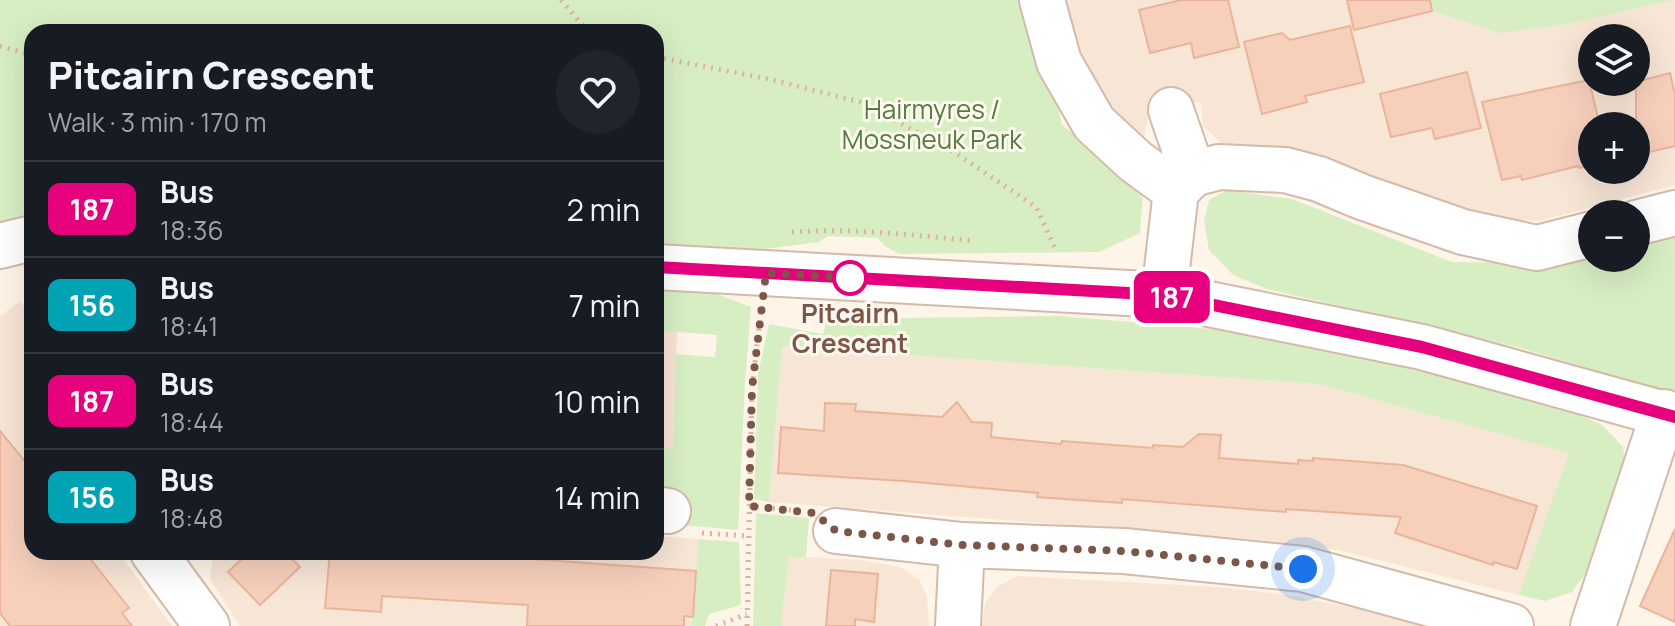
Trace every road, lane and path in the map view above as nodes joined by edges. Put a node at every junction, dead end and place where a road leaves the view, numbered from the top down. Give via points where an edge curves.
1 (561, 0) edge
2 (1042, 0) edge
3 (581, 24) edge
4 (0, 46) edge
5 (24, 53) edge
6 (664, 59) edge
7 (1171, 110) dead end
8 (1184, 183) junction
9 (1675, 213) edge
10 (1650, 219) edge
11 (1578, 238) edge
12 (24, 240) edge
13 (0, 246) edge
14 (1062, 262) dead end
15 (664, 267) edge
16 (766, 273) junction
17 (1164, 295) junction
18 (1670, 414) edge
19 (749, 506) junction
20 (836, 531) joint
21 (962, 545) junction
22 (159, 560) edge
23 (747, 614) junction
24 (207, 626) edge
25 (716, 626) edge
26 (747, 626) edge
27 (958, 626) edge
28 (1511, 626) edge
29 (1593, 626) edge

1 - 3 path
2 - 8 street via 1059,62 1094,123 1135,161
4 - 5 path
6 - 14 path via 860,102 951,150 1036,207
7 - 8 street
8 - 11 street via 1219,167 1285,170 1463,232 1537,248
8 - 17 street
9 - 10 street
12 - 13 street
15 - 16 street
16 - 17 street
16 - 19 path via 752,388
17 - 18 street via 1422,347
18 - 29 street
19 - 20 path via 814,513
19 - 23 path
20 - 21 street
21 - 27 street
21 - 28 street via 1124,551 1303,569
22 - 24 street
23 - 25 path
23 - 26 path

